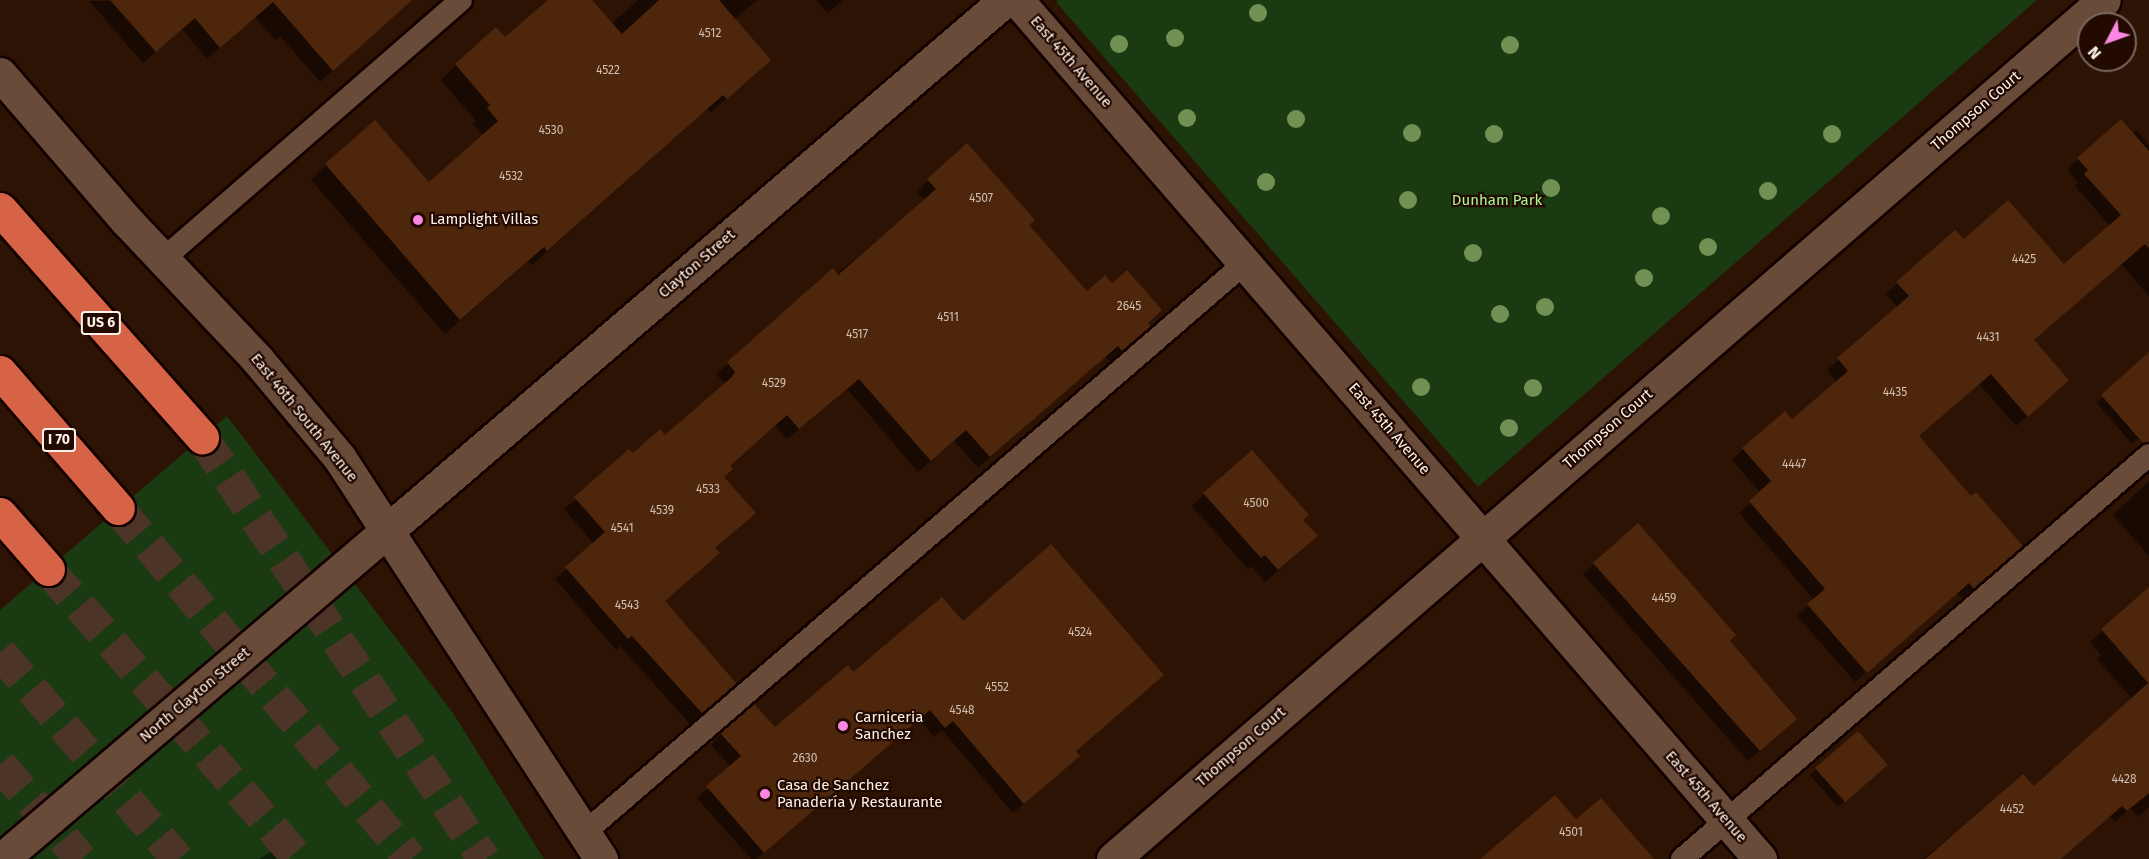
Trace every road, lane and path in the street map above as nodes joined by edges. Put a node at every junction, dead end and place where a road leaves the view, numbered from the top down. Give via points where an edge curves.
1 (461, 0) edge
2 (1005, 0) edge
3 (1017, 0) edge
4 (2104, 0) edge
5 (0, 74) edge
6 (0, 209) edge
7 (162, 260) junction
8 (1245, 263) junction
9 (0, 372) edge
10 (202, 437) tunnel mouth
11 (2149, 455) edge
12 (118, 508) tunnel mouth
13 (0, 514) edge
14 (388, 530) junction
15 (1482, 537) junction
16 (48, 569) tunnel mouth
17 (1727, 821) junction
18 (592, 847) edge
19 (2, 859) edge
20 (1113, 859) edge
21 (1682, 859) edge
22 (1760, 859) edge

1 - 7 lane
2 - 14 street, Clayton Street
3 - 8 street, East 45th Avenue
4 - 15 street, Thompson Court
5 - 7 street, East 46th South Avenue
6 - 10 highway, US 6
7 - 14 street, East 46th South Avenue via 300,408
8 - 15 street, East 45th Avenue
8 - 18 lane
9 - 12 highway, I 70
11 - 17 lane
13 - 16 highway
14 - 18 street, East 46th South Avenue
14 - 19 street, North Clayton Street
15 - 17 street, East 45th Avenue
15 - 20 street, Thompson Court
17 - 21 lane
17 - 22 street, East 45th Avenue

